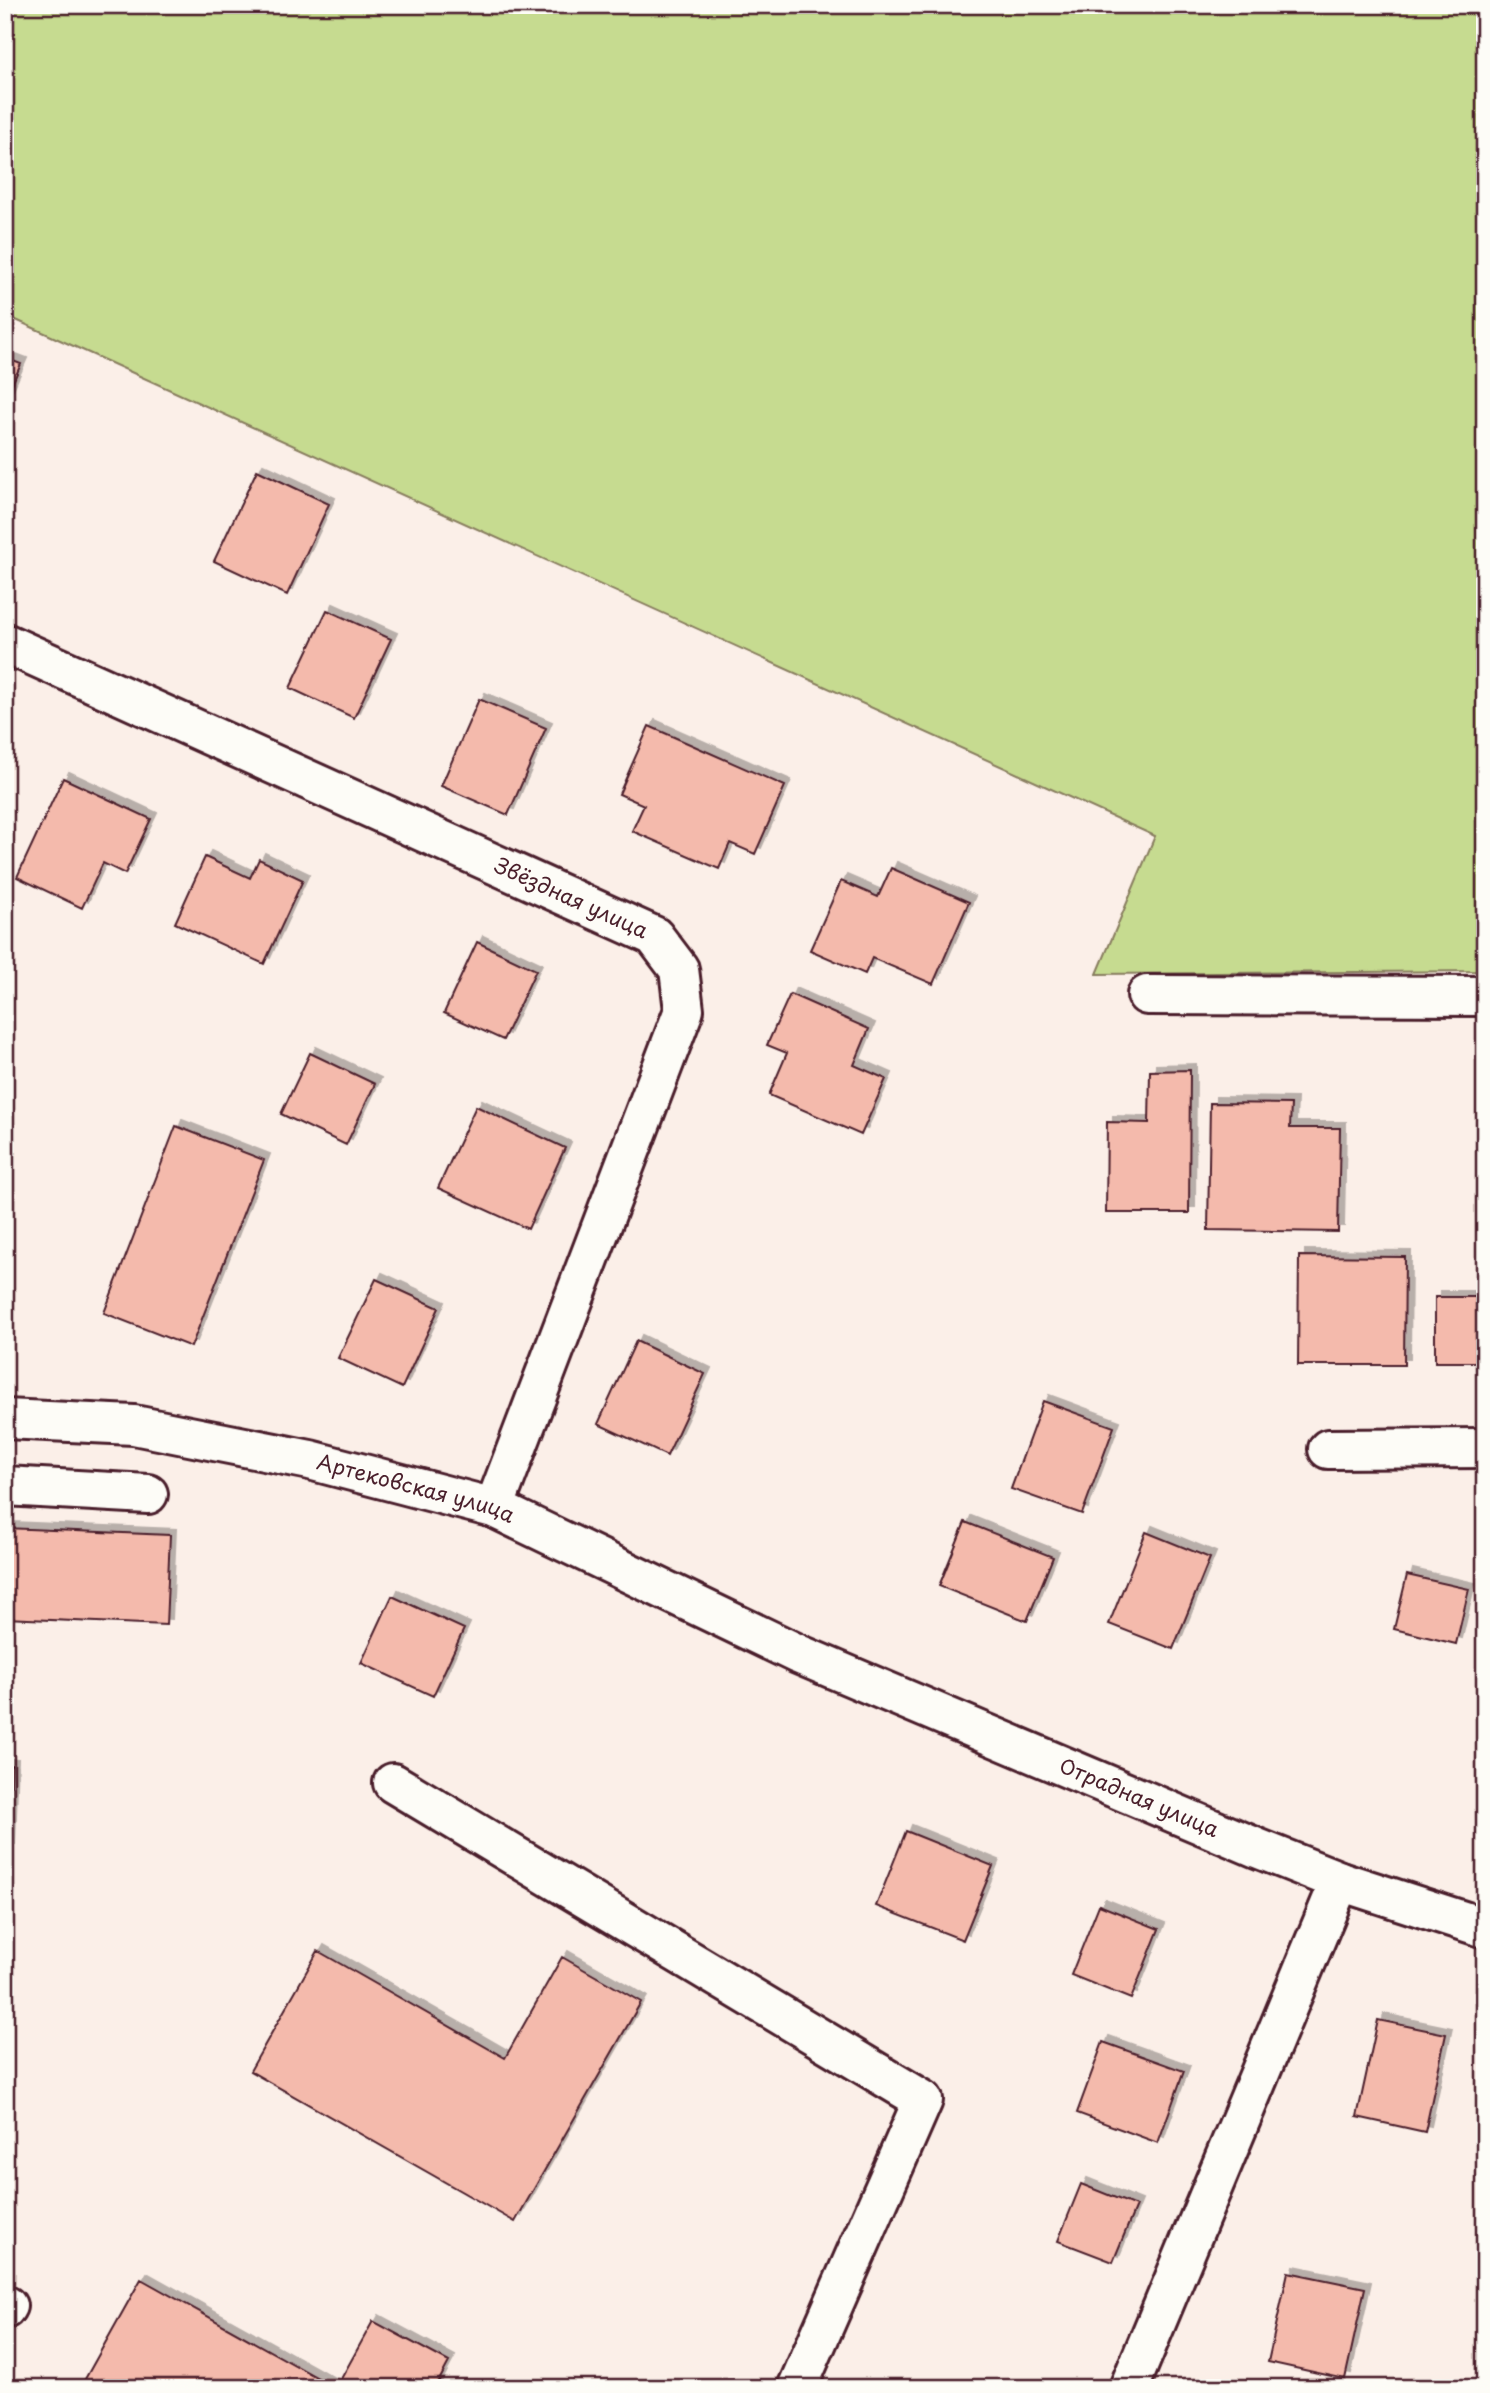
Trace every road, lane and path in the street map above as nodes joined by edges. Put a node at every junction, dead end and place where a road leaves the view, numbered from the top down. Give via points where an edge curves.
1 (5, 643) edge
2 (1147, 995) dead end
3 (1485, 996) edge
4 (5, 1419) edge
5 (1485, 1448) edge
6 (1328, 1449) dead end
7 (5, 1486) edge
8 (148, 1494) dead end
9 (494, 1508) junction
10 (798, 1654) joint
11 (393, 1783) dead end
12 (1340, 1881) junction
13 (1485, 1928) edge
14 (797, 2388) edge
15 (1129, 2388) edge

1 - 9 street, Звёздная улица via 654,936 680,969 684,1010
2 - 3 street
4 - 9 street, Артековская улица via 134,1425 310,1460
5 - 6 street
7 - 8 street
9 - 10 street, Артековская улица
10 - 12 street, Отрадная улица
11 - 14 street via 923,2101
12 - 13 street, Отрадная улица
12 - 15 street

